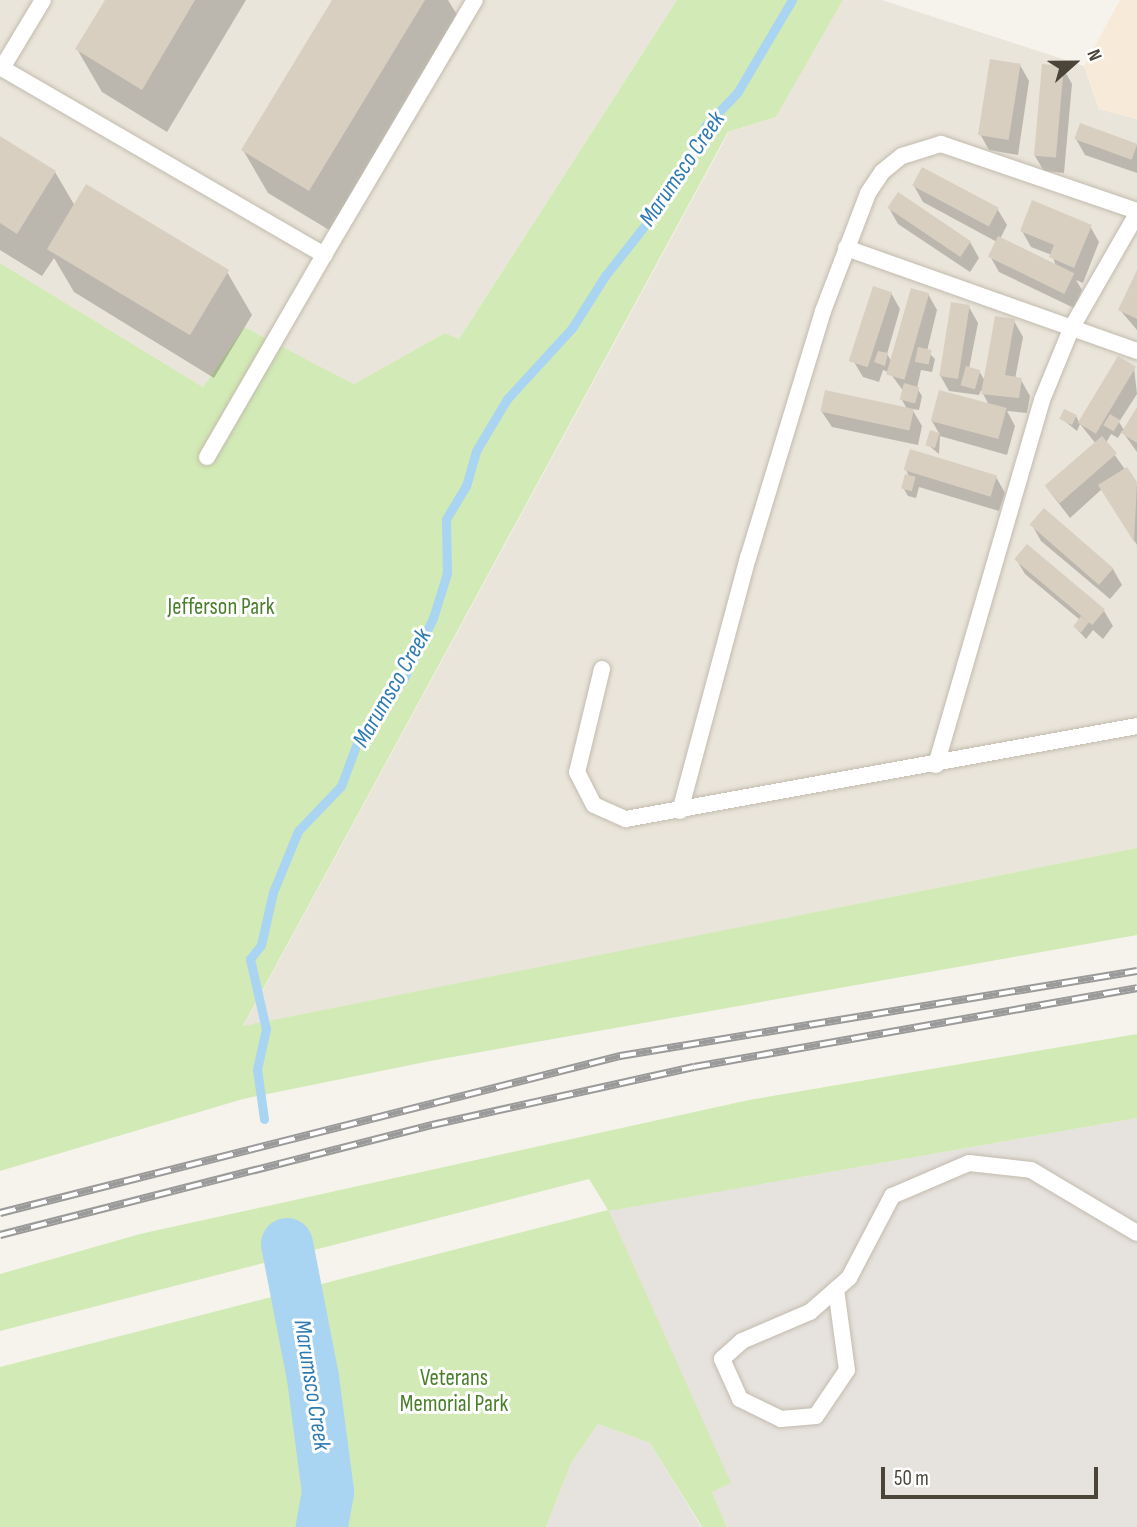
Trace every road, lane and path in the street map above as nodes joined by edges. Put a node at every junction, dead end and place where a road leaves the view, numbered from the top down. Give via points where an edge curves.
1 (43, 0) edge
2 (475, 0) edge
3 (1, 67) edge
4 (1137, 213) edge
5 (846, 248) junction
6 (324, 255) junction
7 (1072, 327) junction
8 (1137, 351) edge
9 (207, 457) dead end
10 (602, 668) dead end
11 (1137, 726) edge
12 (936, 765) junction
13 (680, 811) junction
14 (1137, 1233) edge
15 (836, 1289) junction

1 - 3 lane
2 - 6 lane
3 - 6 lane
4 - 5 lane via 941,144 902,156 882,172 867,193
4 - 7 lane
5 - 7 lane
5 - 13 lane via 822,311 748,558
6 - 9 lane
7 - 8 lane
7 - 12 lane via 1042,400
10 - 13 lane via 579,752 577,772 583,790 594,805 618,817
11 - 12 lane
12 - 13 lane
14 - 15 lane via 1031,1170 969,1163 892,1196 849,1278
15 - 15 lane via 810,1312 741,1341 722,1359 740,1399 781,1419 816,1416 847,1370

